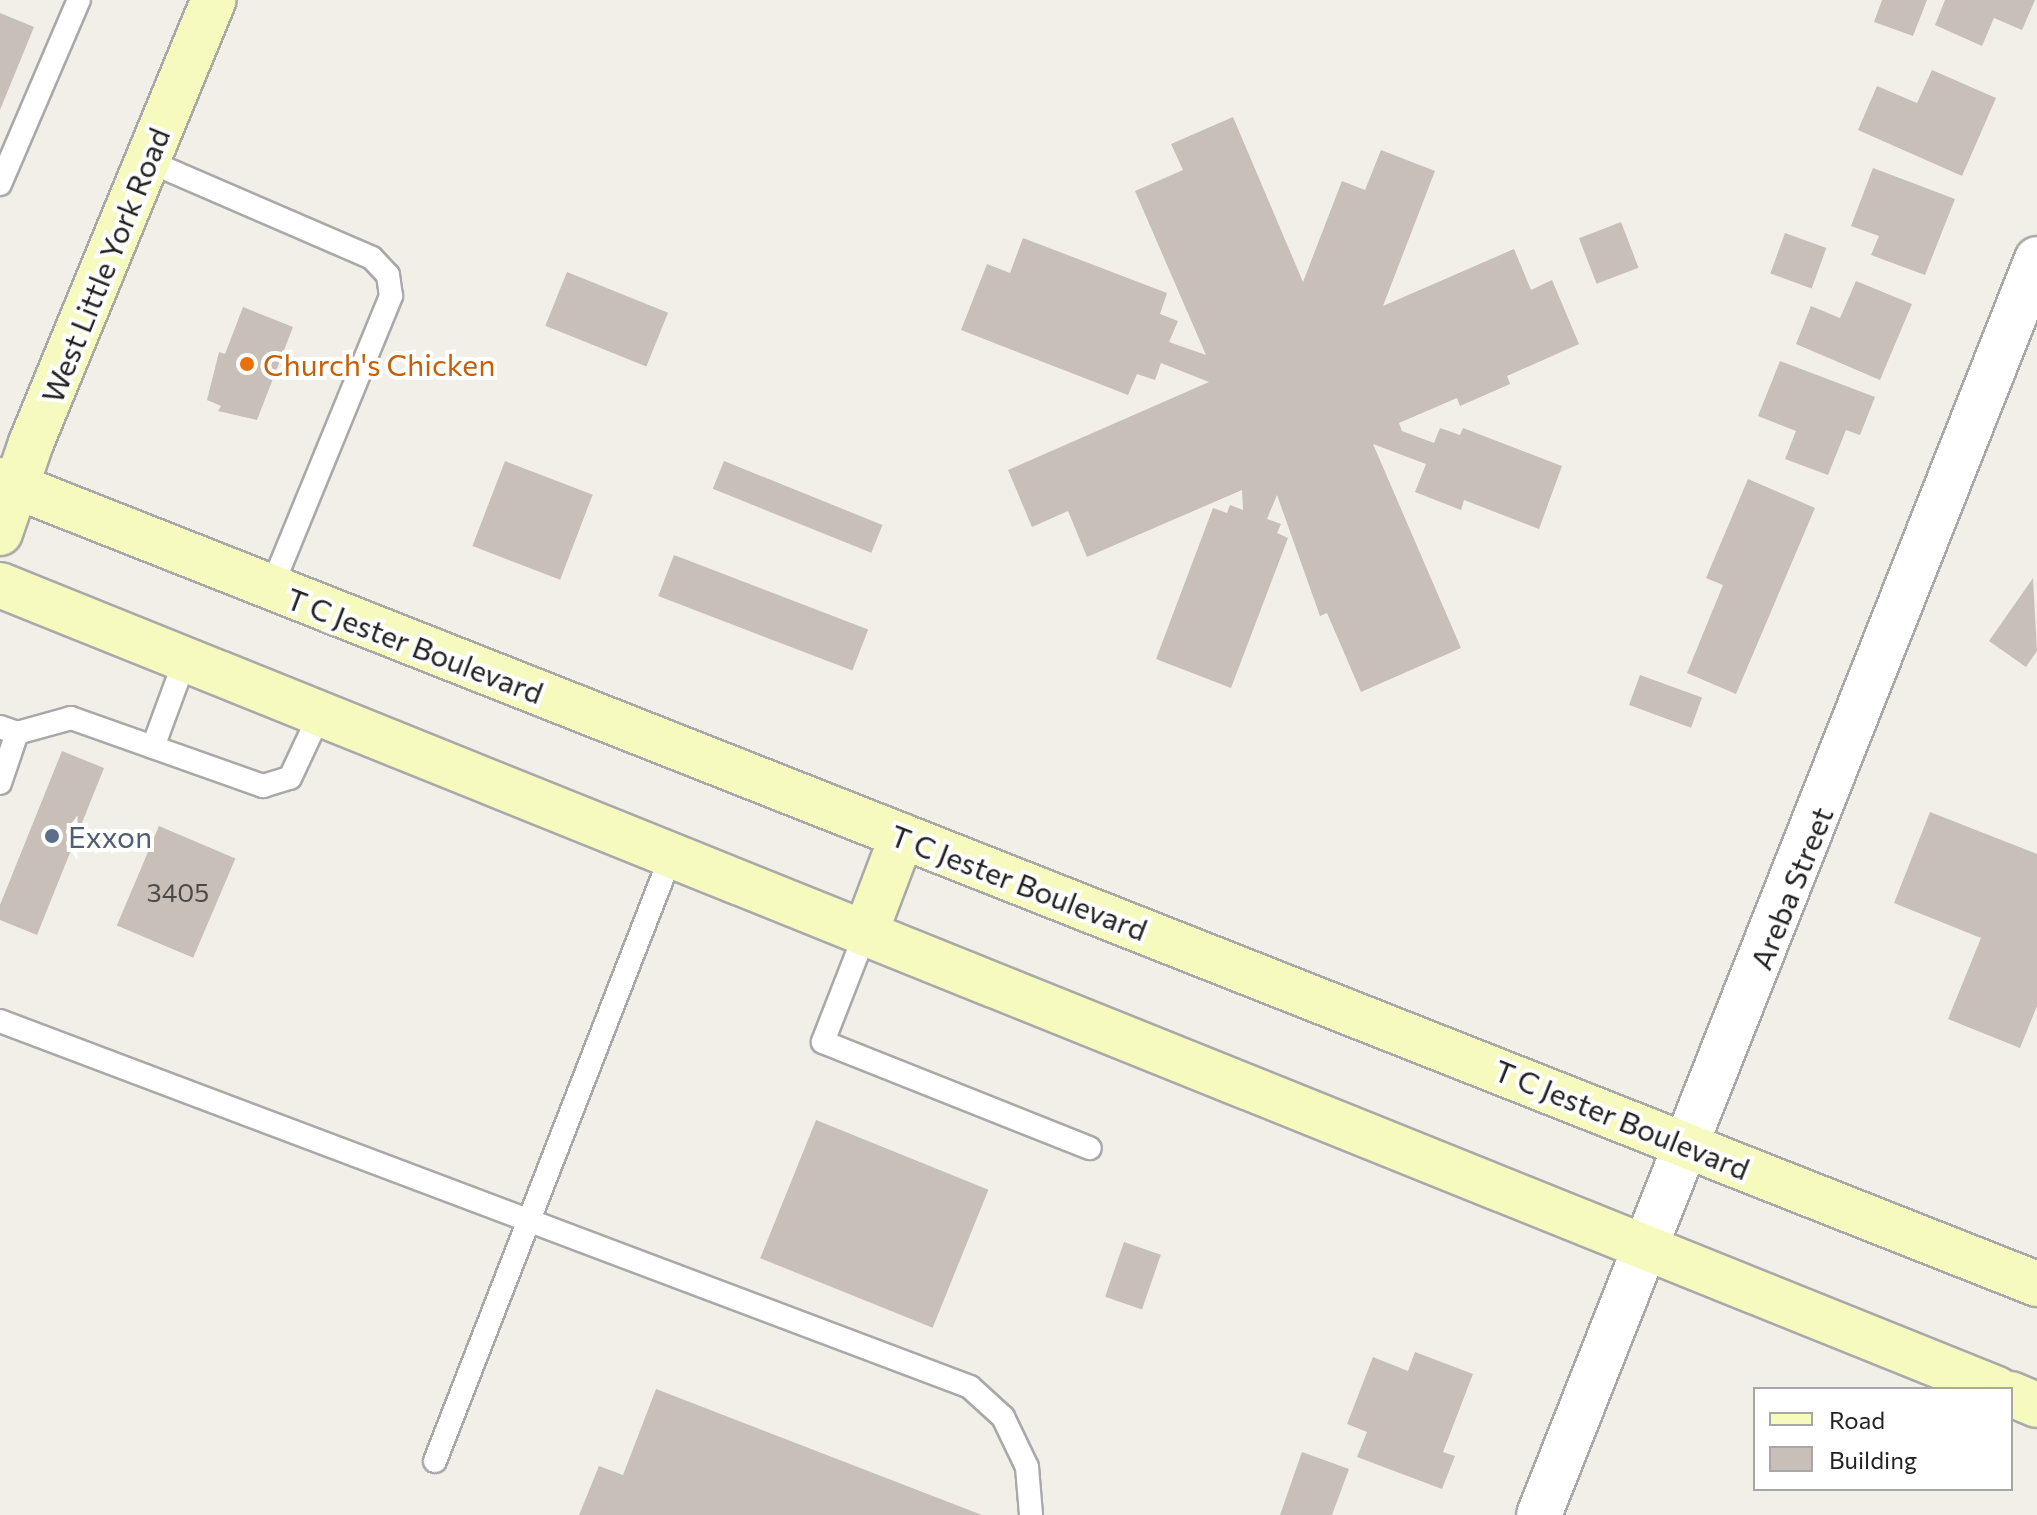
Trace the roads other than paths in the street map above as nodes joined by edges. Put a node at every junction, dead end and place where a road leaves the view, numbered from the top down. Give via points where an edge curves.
1 (79, 0) edge
2 (214, 0) edge
3 (148, 161) junction
4 (0, 184) edge
5 (2037, 259) edge
6 (8, 483) edge
7 (0, 533) edge
8 (0, 585) edge
9 (271, 588) junction
10 (185, 660) junction
11 (320, 714) junction
12 (9, 730) edge
13 (153, 747) junction
14 (0, 783) edge
15 (902, 836) junction
16 (671, 856) junction
17 (865, 934) junction
18 (0, 1021) edge
19 (1687, 1145) junction
20 (1090, 1148) dead end
21 (530, 1224) junction
22 (1645, 1250) junction
23 (2037, 1284) edge
24 (1992, 1387) edge
25 (2013, 1395) edge
26 (2037, 1405) edge
27 (435, 1461) dead end
28 (1031, 1515) edge
29 (1539, 1515) edge

1 - 4 lane
2 - 3 main road, West Little York Road
3 - 6 main road, West Little York Road
3 - 9 lane via 372,258 388,275 391,296
5 - 19 street, Areba Street
6 - 7 main road, West Little York Road
6 - 9 main road, T C Jester Boulevard
8 - 10 main road
9 - 15 main road, T C Jester Boulevard
10 - 11 main road
10 - 13 lane
11 - 13 lane via 290,778 263,786
11 - 16 main road
12 - 13 lane via 71,718
12 - 14 lane
15 - 17 main road
15 - 19 main road, T C Jester Boulevard
16 - 17 main road
16 - 21 lane
17 - 20 lane via 823,1042
17 - 22 main road
18 - 21 lane via 293,1128
19 - 22 street, Areba Street
19 - 23 main road, T C Jester Boulevard
21 - 27 lane
21 - 28 lane via 970,1387 1003,1417 1027,1467
22 - 24 main road
22 - 29 street, Areba Street
25 - 26 main road

